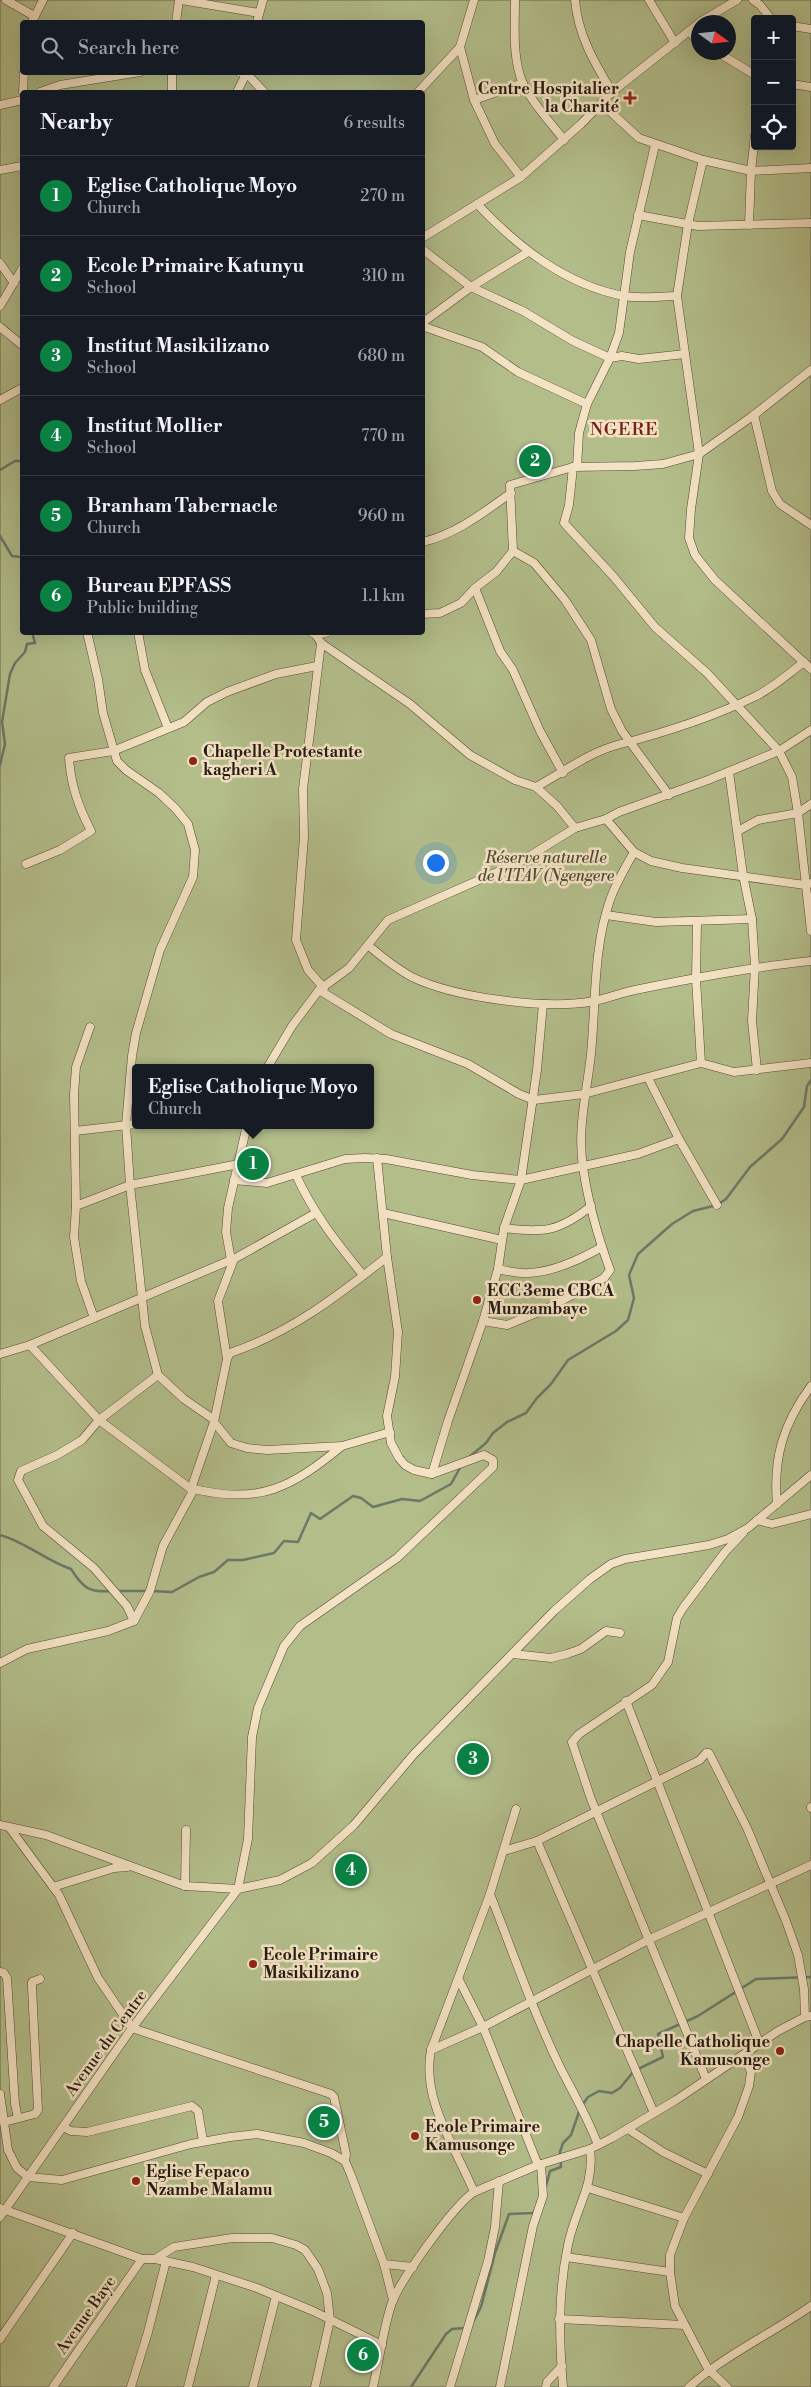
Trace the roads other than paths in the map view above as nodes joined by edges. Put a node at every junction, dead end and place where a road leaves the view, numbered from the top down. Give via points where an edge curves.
1 (6, 0) edge
2 (43, 0) edge
3 (180, 0) edge
4 (263, 0) edge
5 (474, 0) edge
6 (516, 0) edge
7 (575, 0) edge
8 (649, 0) edge
9 (737, 0) edge
10 (753, 0) edge
11 (258, 13) junction
12 (712, 15) edge
13 (768, 15) edge
14 (33, 19) edge
15 (176, 20) edge
16 (257, 20) edge
17 (796, 26) edge
18 (811, 28) edge
19 (689, 31) edge
20 (675, 43) junction
21 (460, 46) junction
22 (730, 60) edge
23 (751, 73) edge
24 (24, 75) edge
25 (122, 75) edge
26 (172, 75) edge
27 (244, 75) edge
28 (247, 75) edge
29 (523, 83) junction
30 (796, 84) edge
31 (811, 86) edge
32 (23, 90) edge
33 (46, 90) edge
34 (172, 90) edge
35 (238, 90) edge
36 (262, 90) edge
37 (420, 90) edge
38 (612, 92) junction
39 (20, 100) edge
40 (474, 100) junction
41 (602, 104) junction
42 (0, 105) edge
43 (564, 140) junction
44 (655, 145) junction
45 (753, 150) edge
46 (703, 160) junction
47 (20, 166) edge
48 (811, 168) edge
49 (0, 170) edge
50 (751, 171) junction
51 (521, 177) junction
52 (477, 204) junction
53 (638, 215) junction
54 (811, 223) edge
55 (688, 224) junction
56 (749, 225) junction
57 (425, 236) edge
58 (425, 251) edge
59 (528, 252) junction
60 (0, 262) edge
61 (20, 272) edge
62 (14, 283) junction
63 (471, 288) junction
64 (626, 296) junction
65 (677, 296) junction
66 (0, 306) edge
67 (425, 323) edge
68 (425, 326) edge
69 (0, 327) edge
70 (20, 343) edge
71 (685, 354) junction
72 (610, 358) junction
73 (811, 370) edge
74 (20, 388) edge
75 (0, 400) edge
76 (587, 404) junction
77 (754, 415) junction
78 (699, 454) junction
79 (575, 467) junction
80 (511, 494) junction
81 (811, 525) edge
82 (425, 541) edge
83 (513, 551) junction
84 (475, 588) junction
85 (425, 614) edge
86 (88, 635) edge
87 (139, 635) edge
88 (314, 635) edge
89 (320, 643) junction
90 (804, 662) junction
91 (318, 666) junction
92 (811, 668) edge
93 (737, 704) junction
94 (168, 728) junction
95 (811, 730) edge
96 (630, 744) junction
97 (113, 751) junction
98 (779, 751) junction
99 (730, 772) junction
100 (563, 773) junction
101 (536, 787) junction
102 (669, 795) junction
103 (811, 804) edge
104 (798, 813) junction
105 (606, 819) junction
106 (575, 828) junction
107 (738, 831) junction
108 (634, 852) junction
109 (26, 864) dead end
110 (743, 875) junction
111 (808, 884) edge
112 (606, 916) junction
113 (752, 920) junction
114 (697, 922) junction
115 (811, 931) edge
116 (368, 946) junction
117 (811, 961) edge
118 (755, 966) junction
119 (696, 979) junction
120 (322, 989) junction
121 (594, 1001) junction
122 (543, 1004) junction
123 (90, 1027) dead end
124 (811, 1062) edge
125 (133, 1064) edge
126 (268, 1064) edge
127 (701, 1064) junction
128 (132, 1070) edge
129 (757, 1070) junction
130 (648, 1078) junction
131 (584, 1094) junction
132 (534, 1100) junction
133 (132, 1125) edge
134 (126, 1126) junction
135 (246, 1129) edge
136 (75, 1131) junction
137 (678, 1139) junction
138 (378, 1158) junction
139 (239, 1164) junction
140 (583, 1167) junction
141 (296, 1175) junction
142 (234, 1180) junction
143 (521, 1180) junction
144 (130, 1185) junction
145 (717, 1205) dead end
146 (76, 1206) junction
147 (591, 1206) junction
148 (316, 1213) junction
149 (383, 1213) junction
150 (504, 1228) junction
151 (502, 1240) junction
152 (602, 1247) junction
153 (387, 1257) junction
154 (233, 1260) junction
155 (498, 1269) junction
156 (363, 1275) junction
157 (143, 1298) junction
158 (94, 1318) junction
159 (483, 1320) junction
160 (30, 1345) junction
161 (0, 1354) edge
162 (228, 1359) junction
163 (158, 1375) junction
164 (811, 1386) edge
165 (99, 1420) junction
166 (213, 1421) junction
167 (390, 1432) junction
168 (342, 1446) junction
169 (432, 1474) junction
170 (811, 1475) edge
171 (192, 1489) junction
172 (777, 1504) junction
173 (811, 1514) edge
174 (757, 1520) junction
175 (748, 1528) junction
176 (134, 1621) junction
177 (620, 1633) dead end
178 (513, 1654) junction
179 (0, 1663) edge
180 (626, 1702) junction
181 (656, 1782) junction
182 (516, 1809) dead end
183 (597, 1812) junction
184 (0, 1825) edge
185 (9, 1827) junction
186 (186, 1830) dead end
187 (537, 1841) junction
188 (504, 1852) junction
189 (811, 1864) edge
190 (129, 1867) junction
191 (768, 1883) junction
192 (185, 1886) junction
193 (53, 1887) junction
194 (238, 1889) junction
195 (490, 1894) junction
196 (708, 1913) junction
197 (648, 1940) junction
198 (591, 1970) junction
199 (0, 1972) edge
200 (40, 1978) dead end
201 (459, 1980) junction
202 (531, 2000) junction
203 (808, 2016) edge
204 (482, 2027) junction
205 (132, 2028) junction
206 (760, 2044) junction
207 (431, 2050) junction
208 (744, 2055) junction
209 (706, 2079) junction
210 (0, 2094) edge
211 (654, 2113) junction
212 (18, 2118) junction
213 (4, 2122) junction
214 (63, 2127) junction
215 (628, 2128) junction
216 (203, 2141) junction
217 (598, 2145) junction
218 (590, 2148) junction
219 (345, 2161) junction
220 (540, 2165) junction
221 (708, 2174) junction
222 (28, 2177) junction
223 (500, 2181) junction
224 (588, 2188) junction
225 (474, 2192) junction
226 (2, 2209) edge
227 (0, 2217) edge
228 (684, 2218) junction
229 (73, 2234) junction
230 (566, 2257) junction
231 (142, 2259) junction
232 (155, 2259) junction
233 (166, 2261) junction
234 (384, 2264) junction
235 (413, 2267) junction
236 (670, 2272) junction
237 (216, 2275) junction
238 (276, 2296) junction
239 (393, 2300) junction
240 (811, 2306) edge
241 (560, 2319) junction
242 (330, 2320) junction
243 (684, 2325) junction
244 (0, 2339) edge
245 (382, 2345) junction
246 (562, 2366) junction
247 (708, 2369) junction
248 (53, 2387) edge
249 (131, 2387) edge
250 (188, 2387) edge
251 (253, 2387) edge
252 (315, 2387) edge
253 (373, 2387) edge
254 (450, 2387) edge
255 (500, 2387) edge
256 (546, 2387) edge
257 (564, 2387) edge
258 (689, 2387) edge
259 (727, 2387) edge

1 - 14 street
2 - 14 street
3 - 11 street
3 - 15 street
4 - 11 street
5 - 21 street
6 - 29 street via 515,51
7 - 38 street via 583,38
8 - 20 street
9 - 12 street
10 - 13 street
11 - 16 street
17 - 18 street
19 - 20 street
20 - 38 street
21 - 37 street
21 - 40 street
22 - 23 street
24 - 32 street
25 - 33 street
26 - 34 street
27 - 35 street
28 - 36 street
29 - 40 street
29 - 43 street
30 - 31 street
38 - 41 street
39 - 42 street
40 - 51 street via 495,144
41 - 43 street
41 - 44 street via 639,138
43 - 51 street
44 - 46 street
44 - 53 street
45 - 50 street
46 - 50 street
46 - 55 street
47 - 49 street
48 - 50 street
50 - 56 street
51 - 52 street
52 - 57 street
52 - 59 street
53 - 55 street
53 - 64 street
54 - 56 street
55 - 56 street
55 - 65 street
58 - 63 street
59 - 63 street
59 - 64 street via 574,279
60 - 62 street
61 - 62 street
62 - 66 street
63 - 67 street
63 - 72 street via 523,310 573,341
64 - 65 street
64 - 72 street
65 - 71 street
68 - 76 street via 482,347 518,372
69 - 70 street
71 - 72 street via 639,359
71 - 78 street
72 - 76 street
73 - 77 street
74 - 75 street
76 - 79 street
77 - 78 street
77 - 81 street via 772,491 780,504
78 - 79 street via 663,464
78 - 90 street via 689,538 695,554 714,580
79 - 80 street via 510,485
79 - 93 street via 564,523 655,627
80 - 82 street via 456,528
80 - 83 street
83 - 84 street via 496,572
83 - 96 street via 534,563 565,600 590,640 611,709
84 - 85 street via 450,610
84 - 100 street via 500,651 513,670
86 - 97 street
87 - 94 street via 145,670
88 - 89 street
89 - 91 street
89 - 101 street via 410,704 470,755 515,780
90 - 92 street
90 - 93 street via 774,686
91 - 94 street via 276,674 227,692 207,702 184,722
91 - 120 street via 303,789 304,837 296,940 308,970
93 - 96 street
93 - 98 street
94 - 97 street
95 - 98 street
96 - 100 street via 617,745 585,758
96 - 102 street
97 - 109 street via 69,758 72,786 91,831 60,850
97 - 125 street via 126,770 176,809 188,824 196,850 193,877 160,950 136,1033
98 - 99 street
98 - 104 street via 792,777
99 - 102 street
99 - 107 street
100 - 101 street
101 - 106 street
102 - 105 street
103 - 104 street
104 - 107 street via 758,820
104 - 111 street
105 - 106 street
105 - 108 street
106 - 116 street via 520,862 388,920
107 - 110 street
108 - 110 street via 651,861 682,868
108 - 112 street via 617,882
110 - 111 street
110 - 113 street
111 - 115 street
112 - 114 street via 656,922
112 - 121 street
113 - 114 street
113 - 118 street
114 - 119 street
116 - 120 street via 349,968
116 - 122 street via 412,976 432,985
117 - 118 street
118 - 119 street
118 - 129 street via 752,1021
119 - 121 street via 633,990
119 - 127 street
120 - 126 street via 292,1026
120 - 132 street via 391,1034 468,1064
121 - 122 street
121 - 131 street via 591,1055
122 - 132 street
123 - 136 street via 76,1068
124 - 129 street
127 - 129 street via 734,1072
127 - 130 street
128 - 134 street
130 - 131 street
130 - 137 street
131 - 132 street
131 - 140 street
132 - 143 street
133 - 134 street
134 - 136 street
134 - 144 street
135 - 139 street
136 - 146 street
137 - 140 street via 638,1154
137 - 145 street
138 - 141 street via 345,1159
138 - 143 street via 472,1175
138 - 149 street
139 - 142 street
139 - 144 street
140 - 143 street
140 - 147 street
141 - 142 street via 267,1183
141 - 148 street
142 - 154 street via 226,1232
143 - 150 street
144 - 146 street
144 - 157 street
146 - 158 street via 74,1237 79,1272
147 - 150 street via 567,1224 534,1232
147 - 152 street
148 - 154 street
148 - 156 street
149 - 151 street
149 - 153 street
150 - 151 street
151 - 155 street
152 - 155 street via 560,1266 528,1273
152 - 159 street via 610,1270 604,1278 546,1309 507,1325
153 - 156 street
153 - 167 street via 398,1332 395,1377 387,1416
154 - 157 street
154 - 162 street via 218,1301
155 - 159 street
156 - 162 street via 301,1320 230,1353
157 - 158 street
157 - 163 street via 145,1326
158 - 160 street
159 - 169 street
160 - 161 street
160 - 165 street
162 - 166 street
163 - 165 street
163 - 166 street
164 - 172 street via 790,1419 778,1450
165 - 171 street
165 - 176 street via 82,1440 21,1471 18,1480 43,1526 94,1568 126,1606
166 - 168 street via 231,1443 247,1448
166 - 171 street
167 - 168 street
167 - 169 street via 391,1443 399,1458 414,1470
168 - 171 street via 316,1467 273,1490 248,1496
169 - 194 street via 484,1455 493,1460 493,1467 397,1558 300,1626 284,1646 258,1708 252,1737 248,1839
170 - 172 street
171 - 176 street via 163,1546 150,1590
172 - 174 street
173 - 174 street via 772,1524
174 - 175 street
175 - 178 street via 709,1545 640,1555 611,1564 590,1578
175 - 180 street via 725,1552 683,1608 677,1618 668,1662 659,1676 652,1685
176 - 179 street via 108,1631 27,1648
177 - 178 street via 606,1631 581,1650 551,1658
178 - 194 street via 414,1754 354,1826 312,1863 280,1880
180 - 181 street
180 - 183 street via 572,1742
181 - 183 street
181 - 191 street via 709,1753 746,1828
181 - 196 street
182 - 188 street
183 - 187 street
183 - 197 street
184 - 185 street
185 - 190 street via 46,1835
185 - 193 street
186 - 192 street
187 - 188 street
187 - 198 street
188 - 195 street
189 - 191 street
190 - 192 street
190 - 193 street via 114,1868
191 - 196 street
191 - 203 street via 798,1955
192 - 194 street
193 - 205 street via 98,1978
194 - 205 street, Avenue du Centre
195 - 201 street
195 - 202 street
196 - 197 street
196 - 206 street
197 - 198 street
197 - 209 street
198 - 202 street
198 - 211 street
199 - 212 street via 7,1978
200 - 212 street via 32,1982 38,2110 35,2114
201 - 204 street
201 - 207 street
202 - 204 street
202 - 217 street
203 - 206 street
204 - 207 street
204 - 220 street
205 - 214 street, Avenue du Centre
205 - 219 street via 331,2094
206 - 208 street
207 - 225 street via 428,2068 432,2094
208 - 209 street
208 - 221 street via 751,2072 749,2086 738,2117
209 - 211 street
210 - 213 street
211 - 215 street
212 - 213 street
213 - 222 street via 8,2150 17,2168
214 - 216 street via 90,2132 192,2106 198,2111
214 - 222 street, Avenue du Centre
215 - 217 street
215 - 221 street via 663,2152
216 - 219 street via 245,2135 273,2136 317,2147
216 - 222 street via 62,2180
217 - 218 street
218 - 220 street
218 - 224 street via 592,2166
219 - 234 street
220 - 223 street
220 - 255 street via 543,2196 533,2226
221 - 228 street
222 - 226 street, Avenue du Centre
223 - 225 street
223 - 254 street via 488,2261
224 - 228 street
224 - 230 street via 574,2222
225 - 235 street via 452,2212
226 - 227 street, Avenue du Centre
226 - 229 street
228 - 236 street via 670,2255
229 - 231 street
229 - 244 street
230 - 236 street
230 - 241 street
231 - 232 street
231 - 248 street, Avenue Baye
232 - 233 street
232 - 242 street via 174,2247 232,2238 272,2238 296,2245 306,2250 318,2269 327,2293
233 - 237 street
233 - 249 street
234 - 235 street
234 - 239 street
235 - 239 street
236 - 243 street via 675,2306
237 - 238 street
237 - 250 street
238 - 242 street
238 - 251 street
239 - 245 street
240 - 247 street
241 - 243 street
241 - 246 street
242 - 245 street
242 - 252 street
243 - 247 street
245 - 253 street
246 - 256 street
246 - 257 street
247 - 258 street
247 - 259 street

